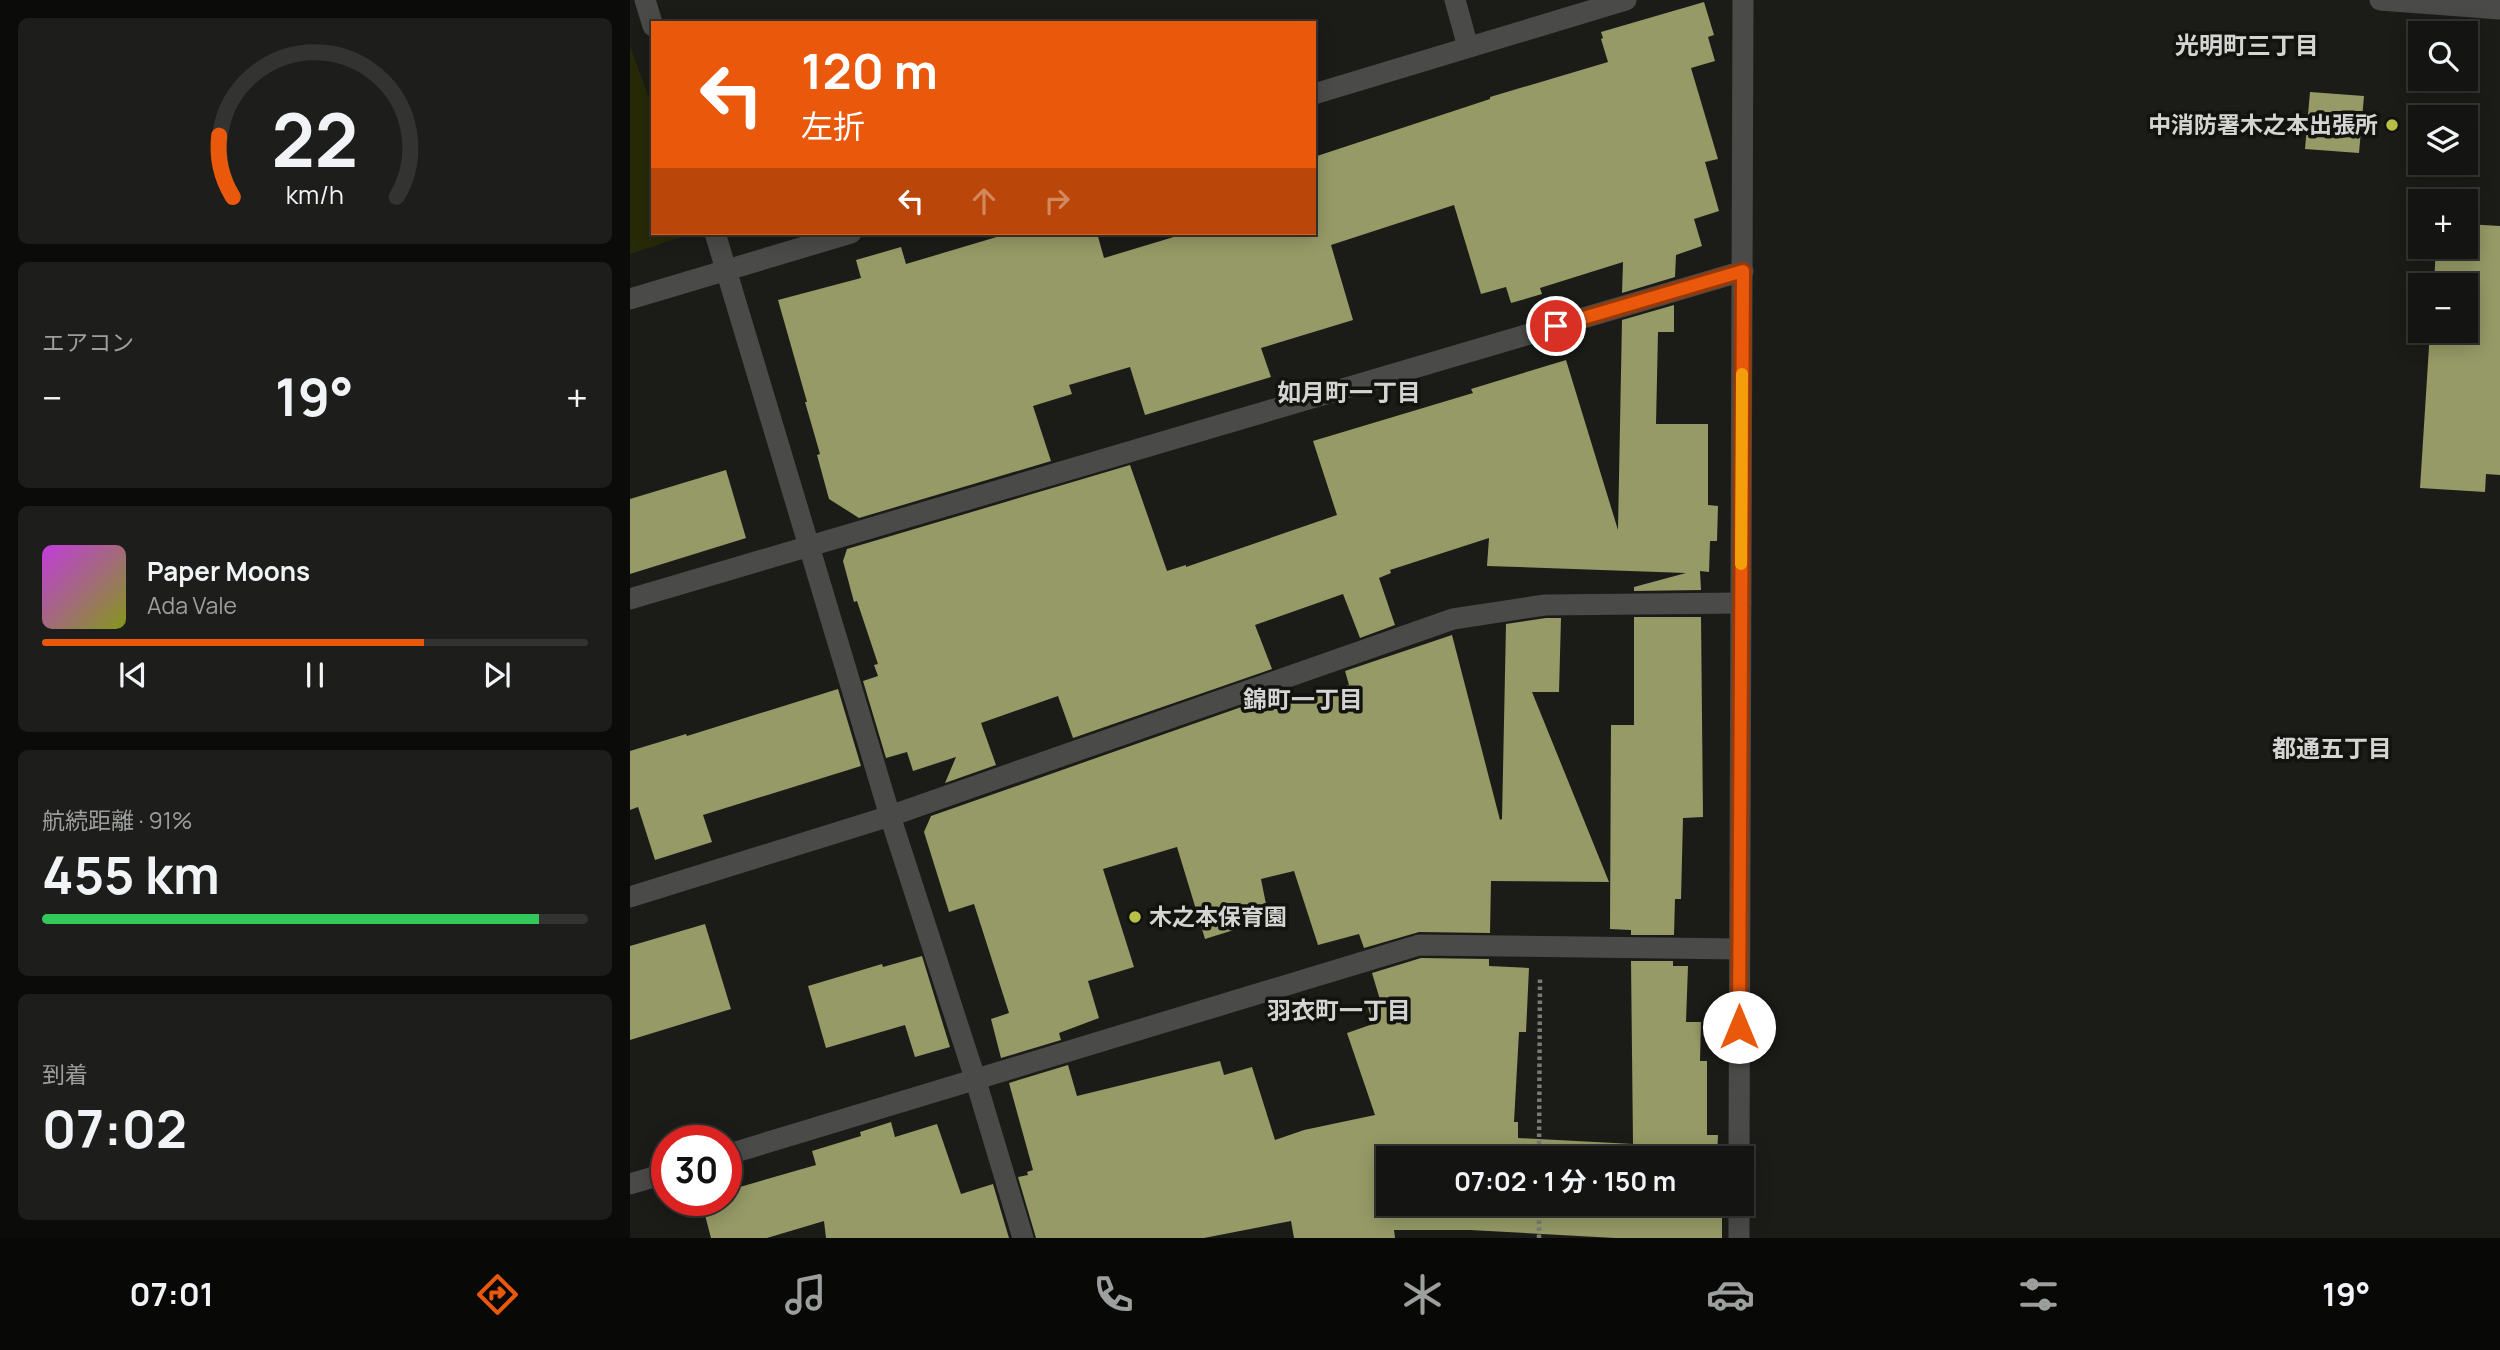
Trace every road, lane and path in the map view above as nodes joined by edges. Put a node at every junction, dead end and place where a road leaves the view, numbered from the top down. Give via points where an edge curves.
1 (645, 0) edge
2 (1455, 0) edge
3 (1626, 0) edge
4 (1744, 0) edge
5 (2380, 0) edge
6 (2500, 9) edge
7 (651, 21) edge
8 (1468, 47) junction
9 (1316, 93) edge
10 (716, 235) edge
11 (844, 235) edge
12 (726, 270) junction
13 (1743, 271) junction
14 (630, 299) edge
15 (809, 547) junction
16 (630, 599) edge
17 (1741, 604) junction
18 (890, 816) junction
19 (630, 897) edge
20 (1540, 947) junction
21 (1739, 949) junction
22 (975, 1079) junction
23 (1539, 1146) edge
24 (1739, 1146) edge
25 (742, 1150) edge
26 (651, 1178) edge
27 (630, 1184) edge
28 (1539, 1216) edge
29 (1739, 1216) edge
30 (1023, 1238) edge
31 (1539, 1238) edge
32 (1739, 1238) edge

1 - 7 street
2 - 8 street
3 - 8 street
4 - 13 street
5 - 6 street
8 - 9 street
10 - 12 street
11 - 12 street
12 - 14 street
12 - 15 street
13 - 15 street
13 - 17 street
15 - 16 street
15 - 18 street
17 - 18 street via 1545,605 1453,619
17 - 21 street
18 - 19 street
18 - 22 street
20 - 21 street
20 - 22 street via 1419,945
20 - 23 path
21 - 24 street
22 - 25 street
22 - 30 street
26 - 27 street
28 - 31 path
29 - 32 street

